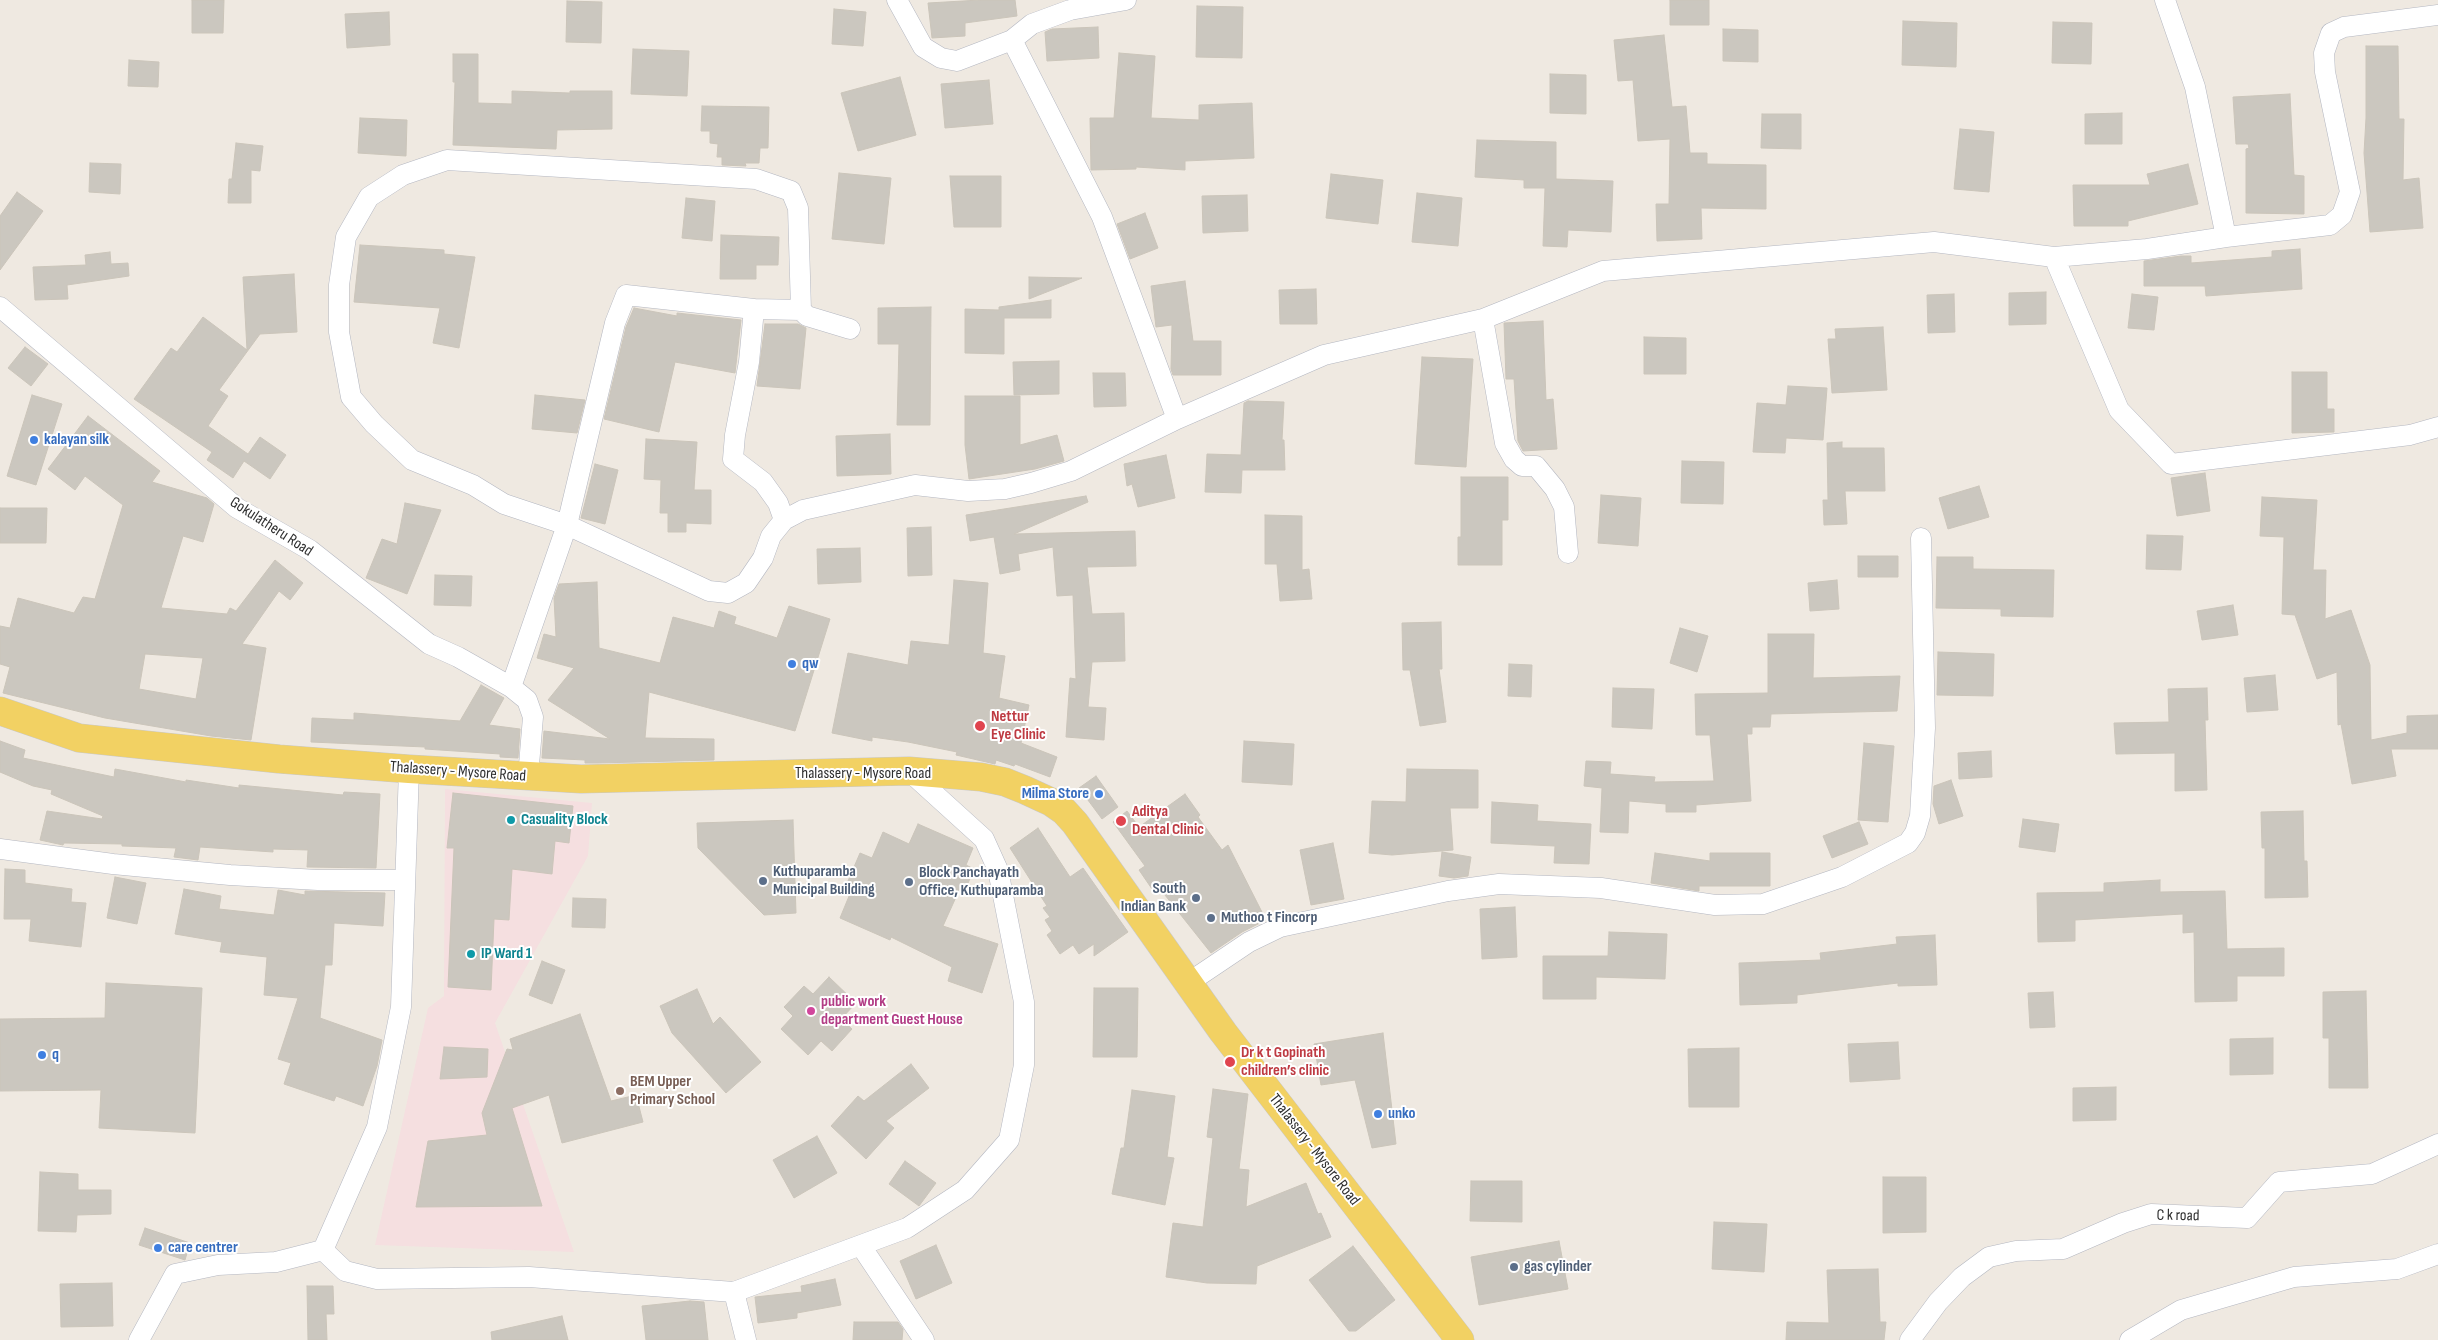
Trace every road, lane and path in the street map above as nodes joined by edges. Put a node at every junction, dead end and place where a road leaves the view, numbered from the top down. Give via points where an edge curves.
1 (897, 0) edge
2 (1126, 0) edge
3 (2165, 0) edge
4 (2438, 15) edge
5 (1012, 40) junction
6 (2226, 236) junction
7 (2054, 257) junction
8 (0, 307) edge
9 (754, 309) junction
10 (801, 310) junction
11 (1483, 319) junction
12 (850, 329) dead end
13 (1177, 419) junction
14 (2438, 427) edge
15 (784, 520) junction
16 (566, 525) junction
17 (1920, 538) dead end
18 (1568, 553) dead end
19 (511, 687) junction
20 (0, 711) edge
21 (409, 769) junction
22 (909, 772) junction
23 (528, 777) junction
24 (0, 849) edge
25 (405, 880) junction
26 (1188, 983) junction
27 (2438, 1144) edge
28 (861, 1246) junction
29 (323, 1250) junction
30 (2438, 1254) edge
31 (734, 1292) junction
32 (139, 1340) edge
33 (746, 1340) edge
34 (924, 1340) edge
35 (1460, 1340) edge
36 (1910, 1340) edge
37 (2130, 1340) edge

1 - 5 street via 923,47 941,58 957,61
2 - 5 street via 1070,10 1032,24
3 - 6 street via 2195,87
4 - 6 street via 2344,27 2331,34 2324,53 2326,72 2350,192 2342,215 2330,225
5 - 13 street via 1102,217
6 - 7 street via 2146,249
7 - 11 street via 1934,242 1603,271
7 - 14 street via 2119,410 2171,464 2410,435
8 - 19 street, Gokulatheru Road via 238,508 310,550 428,644
9 - 10 street
9 - 15 street via 733,459 763,482 778,503
9 - 16 street via 626,295 615,323
10 - 12 street via 807,316
10 - 16 street via 798,208 791,191 756,179 446,160 403,175 369,197 346,237 339,285 339,332 351,397 412,460 473,485 504,504
11 - 13 street via 1324,355
11 - 18 street via 1505,443 1514,459 1522,466 1536,466 1555,489 1564,507
13 - 15 street via 1071,471 1032,483 1005,489 968,491 915,484 802,510
15 - 16 street via 771,536 763,558 746,583 728,593 709,591
16 - 19 street
17 - 26 street via 1925,728 1920,816 1908,843 1842,877 1763,904 1715,905 1592,888 1499,884 1448,891 1280,927 1249,942
19 - 23 street, Gokulatheru Road via 528,700 533,717
20 - 21 main road, Thalassery - Mysore Road via 79,738
21 - 23 main road, Thalassery - Mysore Road
21 - 25 street
22 - 23 main road, Thalassery - Mysore Road via 656,779
22 - 26 main road, Thalassery - Mysore Road via 1005,782 1064,811
22 - 28 street via 984,838 998,870 1024,1002 1024,1065 1009,1140 965,1190 907,1228
24 - 25 street via 230,875
25 - 29 street via 401,1007 377,1127
26 - 35 main road, Thalassery - Mysore Road
27 - 36 street, C k road via 2372,1174 2279,1182 2247,1218 2151,1214 2063,1249 2016,1251 1989,1257 1962,1277 1938,1302
28 - 31 street
28 - 34 street
29 - 31 street via 345,1271 377,1280 529,1277
29 - 32 street via 276,1262 218,1265 175,1274
30 - 37 street via 2397,1269 2294,1278 2181,1310
31 - 33 street

